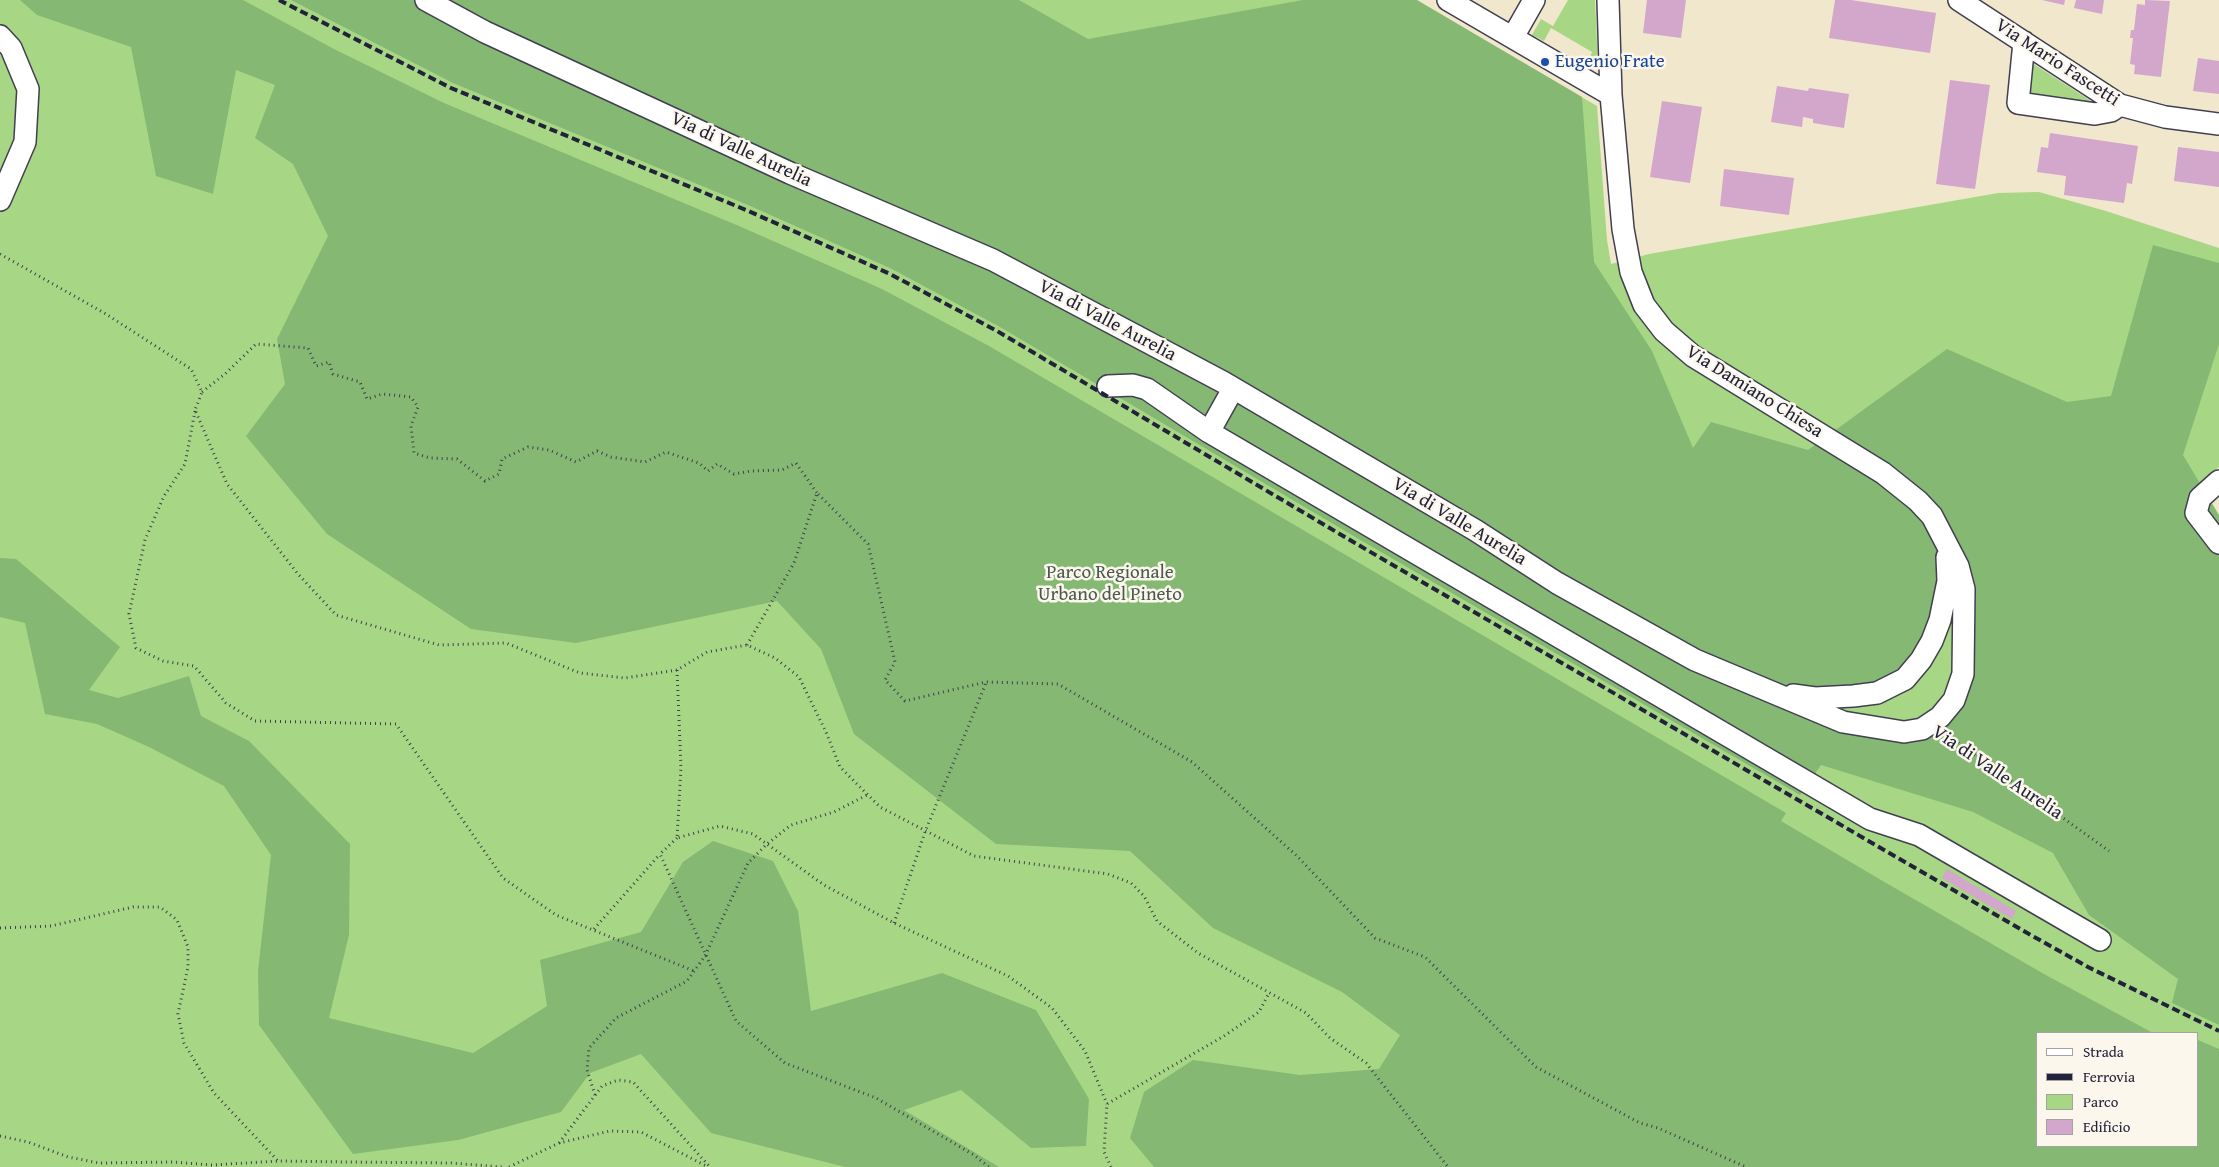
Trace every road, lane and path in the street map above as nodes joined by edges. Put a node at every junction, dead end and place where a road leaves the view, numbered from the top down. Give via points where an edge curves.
1 (426, 0) edge
2 (1448, 0) edge
3 (1534, 0) edge
4 (1608, 0) edge
5 (1960, 0) edge
6 (0, 36) edge
7 (1513, 37) junction
8 (2024, 42) junction
9 (1611, 95) junction
10 (2120, 105) junction
11 (2219, 124) edge
12 (0, 200) edge
13 (0, 254) edge
14 (1108, 386) dead end
15 (1234, 389) junction
16 (202, 392) junction
17 (195, 410) junction
18 (1209, 432) junction
19 (2219, 481) edge
20 (817, 493) junction
21 (1942, 536) junction
22 (2219, 543) edge
23 (747, 645) junction
24 (677, 670) junction
25 (1905, 679) joint
26 (986, 682) junction
27 (1763, 690) junction
28 (1931, 724) junction
29 (867, 794) junction
30 (925, 832) junction
31 (678, 838) junction
32 (767, 844) junction
33 (2109, 851) dead end
34 (660, 854) junction
35 (894, 923) junction
36 (0, 928) edge
37 (594, 929) junction
38 (2100, 940) dead end
39 (705, 956) junction
40 (694, 971) junction
41 (1269, 993) junction
42 (595, 1095) junction
43 (1107, 1104) junction
44 (0, 1136) edge
45 (559, 1143) junction
46 (279, 1161) junction
47 (502, 1167) edge
48 (509, 1167) edge
49 (709, 1167) edge
50 (989, 1167) edge
51 (1111, 1167) edge
52 (1448, 1167) edge
53 (1746, 1167) edge

1 - 15 street, Via di Valle Aurelia via 486,32 772,165 993,260
2 - 7 street
3 - 7 street
4 - 9 street, Via Damiano Chiesa
5 - 8 street, Via Mario Fascetti
6 - 12 street via 11,48 28,89 25,142
7 - 9 street
8 - 10 street, Via Mario Fascetti
8 - 10 street via 2018,103 2095,114 2111,111
9 - 21 street, Via Damiano Chiesa via 1623,229 1631,272 1644,305 1656,323 1706,365 1900,486 1923,506
10 - 11 street, Via Mario Fascetti via 2165,117
13 - 16 path via 106,314 191,369
14 - 18 street via 1133,385 1147,389
15 - 18 street
15 - 27 street, Via di Valle Aurelia via 1647,635
16 - 17 path
16 - 20 path via 256,344 308,348 316,366 329,362 333,374 360,382 367,398 382,394 411,397 418,407 411,426 414,453 430,458 457,459 485,482 499,474 502,459 528,447 549,450 576,462 597,451 611,457 645,462 666,452 699,463 708,471 716,464 734,474 782,470 796,463
17 - 24 path via 227,484 298,574 336,615 439,645 506,643 580,673 625,678
17 - 37 path via 185,464 164,496 145,540 129,614 136,648 163,661 194,666 226,703 255,721 396,724 503,878 556,915
18 - 38 street via 1870,819 1919,835
19 - 22 street via 2200,498 2196,513
20 - 23 path via 794,563
20 - 26 path via 868,544 895,662 885,680 905,701
21 - 25 street, Via Damiano Chiesa via 1948,560 1945,601 1932,641
21 - 28 street, Via Damiano Chiesa via 1958,566 1964,589 1963,674 1954,700
23 - 24 path via 707,652
23 - 29 path via 774,658 799,676 840,767
24 - 31 path via 681,768
25 - 27 street, Via di Valle Aurelia via 1877,693 1852,696 1815,698
26 - 30 path
26 - 53 path via 1058,684 1192,762 1297,856 1375,938 1425,957 1536,1067 1640,1123
27 - 28 street, Via di Valle Aurelia via 1843,722 1904,732
28 - 33 path, Via di Valle Aurelia
29 - 30 path via 880,807
29 - 32 path via 834,812 791,825
30 - 35 path
30 - 41 path via 974,856 1108,874 1131,883 1144,896 1157,921 1198,953
31 - 32 path via 720,826 753,834
31 - 34 path
32 - 35 path via 824,885
32 - 39 path via 748,863
34 - 37 path
34 - 39 path
35 - 43 path via 1008,976 1052,1008 1084,1051
36 - 46 path via 52,926 133,907 160,907 177,920 188,947 188,967 178,1014 184,1043 214,1093
37 - 40 path
39 - 40 path
39 - 50 path via 736,1021 785,1063 876,1098
40 - 42 path via 687,981 616,1018 590,1048 587,1070
41 - 43 path via 1259,1012 1252,1017
41 - 52 path via 1306,1013 1330,1038 1366,1063
42 - 45 path
42 - 49 path via 602,1086 618,1080 633,1082
43 - 51 path via 1104,1152
44 - 46 path via 99,1163 212,1165
45 - 48 path
45 - 49 path via 610,1131 641,1132
46 - 47 path via 450,1163

